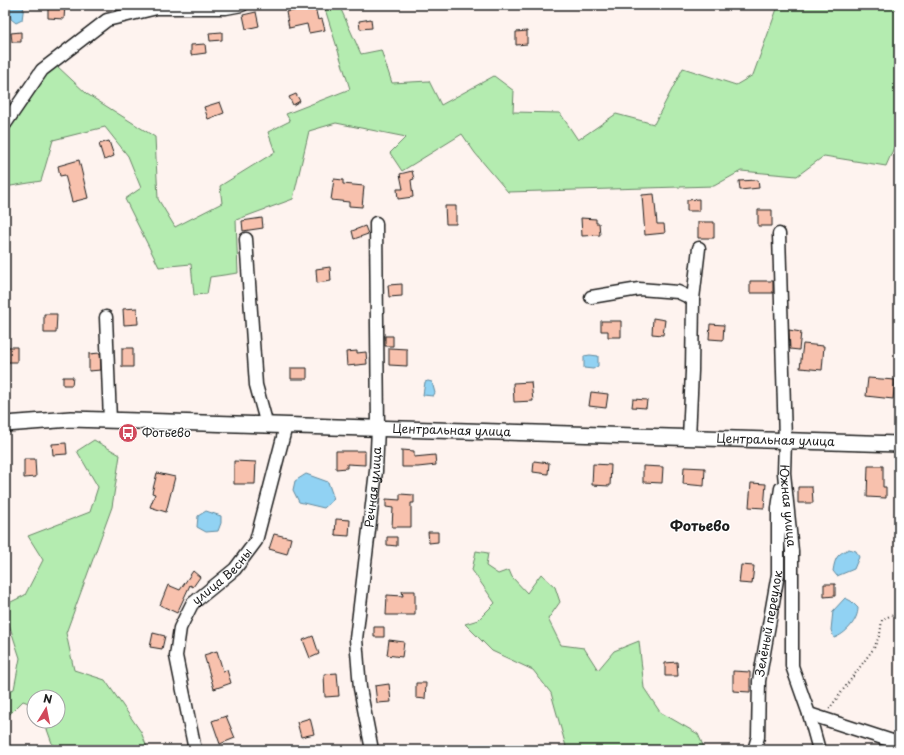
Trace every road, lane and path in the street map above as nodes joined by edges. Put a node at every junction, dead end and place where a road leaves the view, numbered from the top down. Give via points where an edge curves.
1 (242, 5) edge
2 (5, 124) edge
3 (376, 223) dead end
4 (779, 234) dead end
5 (246, 239) dead end
6 (699, 248) dead end
7 (590, 297) dead end
8 (694, 299) junction
9 (106, 317) dead end
10 (110, 421) junction
11 (5, 424) edge
12 (267, 425) junction
13 (286, 426) junction
14 (378, 428) junction
15 (689, 438) junction
16 (785, 440) junction
17 (899, 444) edge
18 (784, 473) junction
19 (899, 613) edge
20 (809, 714) junction
21 (823, 718) junction
22 (899, 745) edge
23 (195, 750) edge
24 (372, 750) edge
25 (754, 750) edge
26 (819, 750) edge

1 - 2 street via 226,8 157,8 107,20 42,70
3 - 14 street, Речная улица
4 - 16 street, Южная улица
5 - 12 street via 256,385
6 - 8 street
7 - 8 street via 639,289 678,292
8 - 15 street
9 - 10 street
10 - 11 main road, Центральная улица via 71,419
10 - 12 main road, Центральная улица
12 - 13 main road, Центральная улица
13 - 14 main road, Центральная улица
13 - 23 street, улица Весны via 256,541 235,569 192,604 180,628 176,656
14 - 15 main road, Центральная улица
14 - 24 street, Речная улица via 376,471 356,639 360,688
15 - 16 main road, Центральная улица
16 - 17 main road, Центральная улица
16 - 18 street, Южная улица
18 - 20 street, Южная улица via 792,551 792,666
18 - 25 street, Зелёный переулок via 778,508 778,574 759,681 758,737
19 - 21 path via 882,620 874,648
20 - 21 street
20 - 26 street, Южная улица
21 - 22 street

